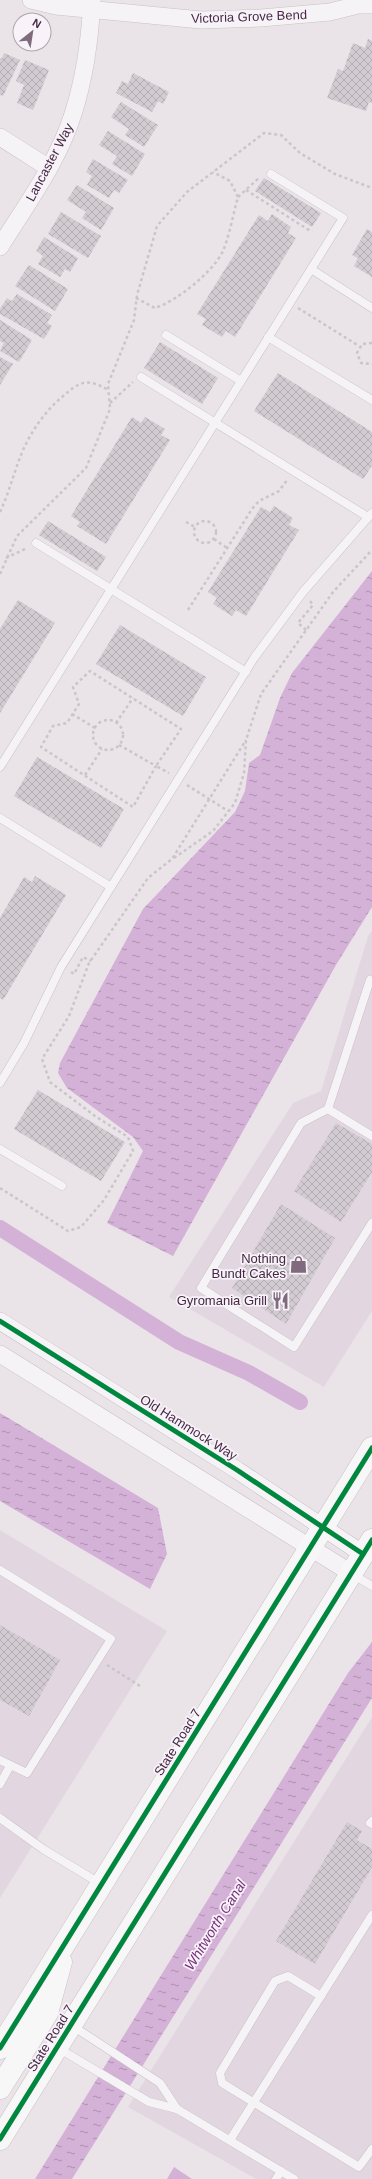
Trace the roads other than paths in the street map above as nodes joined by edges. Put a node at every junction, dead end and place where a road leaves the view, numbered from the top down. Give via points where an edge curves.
1 (31, 0) edge
2 (91, 5) edge
3 (372, 5) edge
4 (0, 137) edge
5 (48, 168) junction
6 (271, 174) road end
7 (0, 247) edge
8 (311, 269) junction
9 (372, 308) edge
10 (166, 335) dead end
11 (268, 337) junction
12 (141, 377) road end
13 (241, 381) junction
14 (372, 400) edge
15 (215, 422) junction
16 (370, 515) edge
17 (36, 543) road end
18 (110, 588) junction
19 (246, 672) junction
20 (0, 767) edge
21 (0, 818) edge
22 (111, 887) junction
23 (371, 979) edge
24 (0, 1083) edge
25 (328, 1109) junction
26 (372, 1136) edge
27 (0, 1148) edge
28 (62, 1186) dead end
29 (372, 1223) edge
30 (0, 1321) edge
31 (0, 1354) edge
32 (372, 1448) edge
33 (323, 1528) junction
34 (311, 1548) junction
35 (369, 1551) edge
36 (1, 1573) edge
37 (351, 1573) junction
38 (372, 1586) edge
39 (0, 1760) edge
40 (10, 1766) junction
41 (0, 1784) edge
42 (0, 1818) edge
43 (372, 1820) edge
44 (372, 1824) edge
45 (101, 1884) junction
46 (372, 1914) edge
47 (65, 1945) junction
48 (321, 1996) junction
49 (71, 2025) junction
50 (58, 2047) junction
51 (0, 2048) edge
52 (0, 2088) edge
53 (253, 2104) junction
54 (177, 2109) junction
55 (0, 2139) edge
56 (230, 2140) junction
57 (372, 2149) edge
58 (281, 2171) junction
59 (276, 2179) edge
60 (294, 2179) edge

1 - 2 street, Victoria Grove Bend via 56,6
2 - 3 street, Victoria Grove Bend via 208,19 276,17
2 - 5 street, Lancaster Way via 87,58 81,87 73,115
4 - 5 street
5 - 7 street, Lancaster Way
6 - 8 lane via 343,218
8 - 9 lane
8 - 11 lane
10 - 13 lane
11 - 13 lane
11 - 14 lane
12 - 15 lane
13 - 15 lane
15 - 16 lane
15 - 18 lane
16 - 19 lane via 302,592
17 - 18 lane
18 - 19 lane
18 - 20 lane
19 - 22 lane
21 - 22 lane
22 - 24 lane via 61,967 24,1043
23 - 25 lane
25 - 26 lane
25 - 29 lane via 301,1124 201,1288 294,1347
27 - 28 lane
30 - 33 street, Old Hammock Way via 237,1470
31 - 34 street
32 - 33 main road, State Road 7
33 - 34 main road, State Road 7
33 - 35 street, Old Hammock Way
34 - 37 street
34 - 45 main road, State Road 7
35 - 37 main road, State Road 7
36 - 40 lane via 111,1639 27,1773
37 - 38 lane
37 - 49 main road, State Road 7
39 - 40 lane
40 - 41 lane
42 - 45 lane via 43,1849
43 - 44 lane
45 - 47 main road, State Road 7
46 - 48 lane
47 - 51 main road, State Road 7
47 - 52 main road via 47,2013
48 - 53 lane
48 - 53 lane via 288,1976 275,1981 220,2073 222,2083
49 - 50 main road, State Road 7
49 - 54 lane via 160,2083
50 - 54 lane via 149,2102
50 - 55 main road, State Road 7
53 - 56 lane
53 - 57 lane via 359,2167
54 - 56 lane
56 - 58 lane
58 - 59 lane
58 - 60 lane

